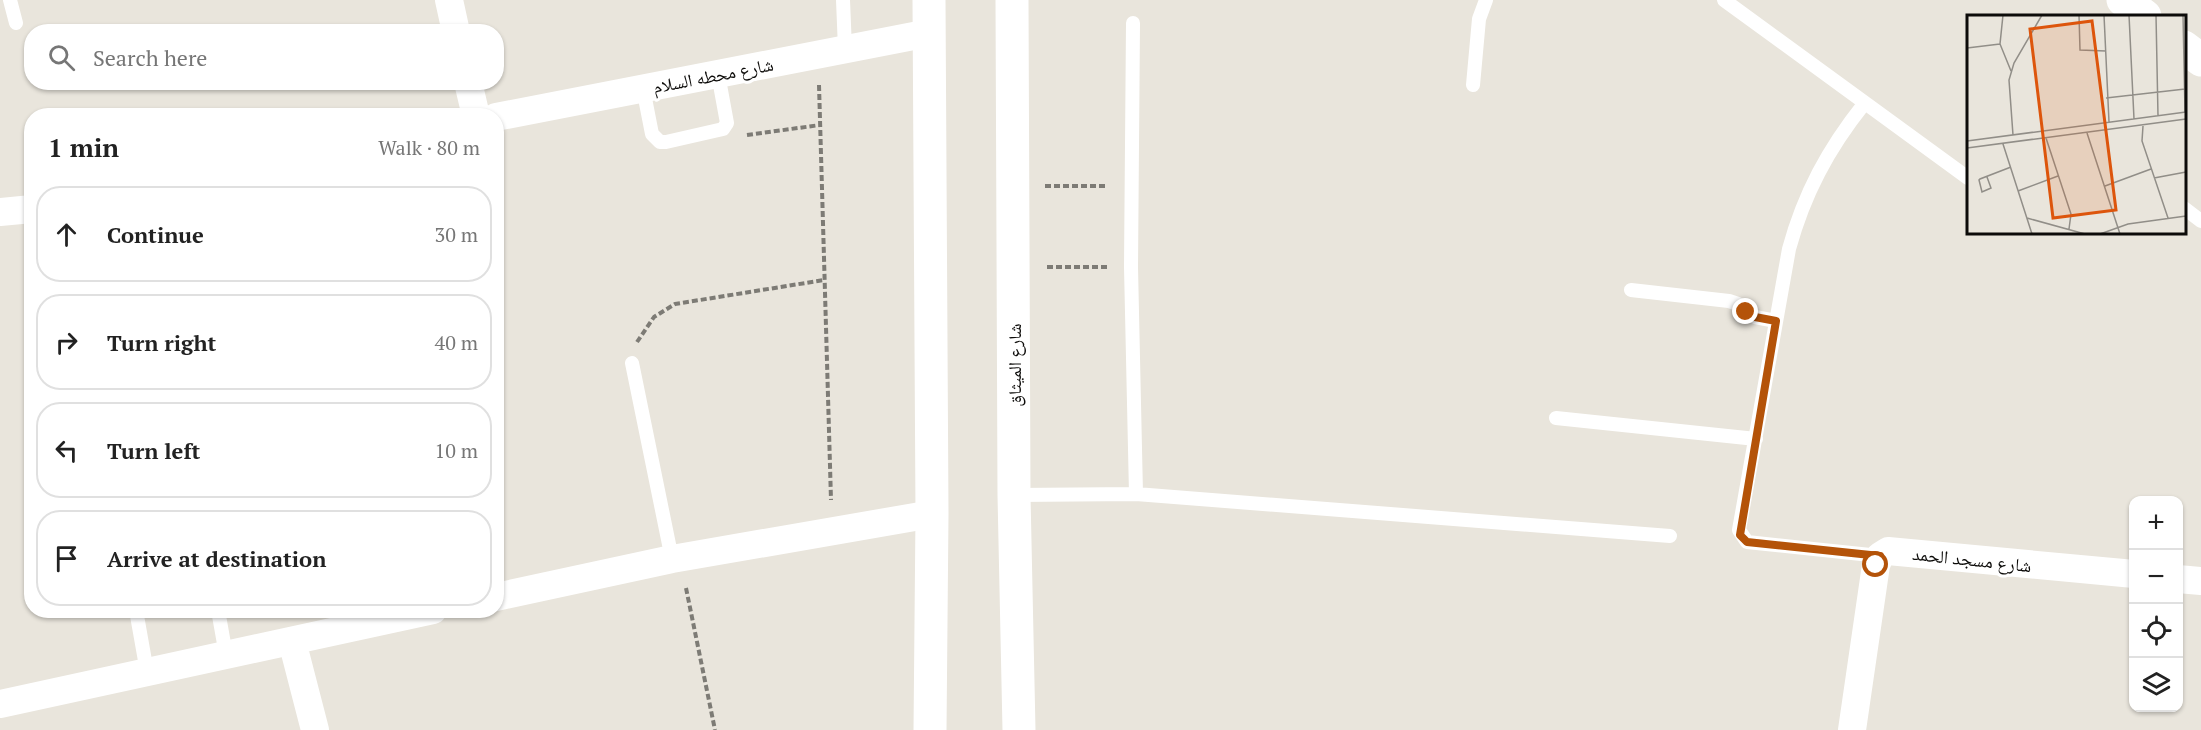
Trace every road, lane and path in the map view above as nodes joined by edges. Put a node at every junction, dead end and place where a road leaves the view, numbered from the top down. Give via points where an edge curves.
1 (10, 0) edge
2 (449, 0) edge
3 (843, 0) edge
4 (929, 0) edge
5 (1012, 0) edge
6 (1486, 0) edge
7 (1724, 0) edge
8 (2123, 0) edge
9 (2144, 15) edge
10 (16, 23) dead end
11 (1133, 23) dead end
12 (454, 24) edge
13 (929, 33) junction
14 (2186, 49) edge
15 (832, 52) junction
16 (2201, 60) edge
17 (718, 74) junction
18 (1473, 85) dead end
19 (644, 88) junction
20 (470, 90) edge
21 (1864, 104) junction
22 (474, 108) edge
23 (504, 115) edge
24 (820, 125) junction
25 (723, 129) junction
26 (1967, 177) edge
27 (1013, 186) junction
28 (1132, 186) junction
29 (24, 210) edge
30 (2186, 210) edge
31 (0, 212) edge
32 (2201, 221) edge
33 (1013, 266) junction
34 (1131, 267) junction
35 (824, 280) junction
36 (1631, 290) dead end
37 (1776, 321) junction
38 (632, 363) joint
39 (1556, 418) dead end
40 (1756, 439) junction
41 (1136, 494) junction
42 (1014, 495) junction
43 (932, 514) junction
44 (831, 531) junction
45 (1670, 536) dead end
46 (1880, 556) junction
47 (676, 558) junction
48 (2129, 574) edge
49 (2183, 579) edge
50 (2201, 581) edge
51 (504, 595) edge
52 (137, 618) edge
53 (219, 618) edge
54 (397, 618) edge
55 (292, 641) junction
56 (226, 655) junction
57 (147, 672) junction
58 (0, 704) edge
59 (315, 730) edge
60 (716, 730) edge
61 (930, 730) edge
62 (1019, 730) edge
63 (1852, 730) edge

1 - 10 lane
2 - 12 street
3 - 15 lane
4 - 13 main road
5 - 27 main road, شارع الميثاق
6 - 18 lane via 1479,19
7 - 21 lane
8 - 9 main road
11 - 28 lane
13 - 15 street, شارع محطه السلام
13 - 43 main road
14 - 16 main road
15 - 17 street, شارع محطه السلام
15 - 24 path
17 - 19 street, شارع محطه السلام
17 - 25 lane via 727,123
19 - 23 street, شارع محطه السلام
19 - 25 lane via 652,134 660,142
20 - 22 street
21 - 26 lane
21 - 37 lane via 1832,146 1806,195 1789,249
24 - 25 path via 748,135
24 - 35 path
27 - 28 path
27 - 33 main road, شارع الميثاق
28 - 34 lane
29 - 31 street
30 - 32 lane
33 - 34 path
33 - 42 main road, شارع الميثاق
34 - 41 lane
35 - 38 path via 675,304 654,317 638,338
35 - 44 path
36 - 37 lane via 1729,301 1755,317
37 - 40 lane
38 - 47 lane
39 - 40 lane
40 - 46 lane via 1739,530 1743,539
41 - 42 lane
41 - 45 lane
42 - 62 main road, شارع الميثاق
43 - 44 street
43 - 61 main road
44 - 47 street
46 - 48 street, شارع مسجد الحمد via 1898,551
46 - 63 street
47 - 51 street
47 - 60 path
49 - 50 street
52 - 57 lane
53 - 56 lane
54 - 55 street
55 - 56 street
55 - 59 street
56 - 57 street
57 - 58 street

